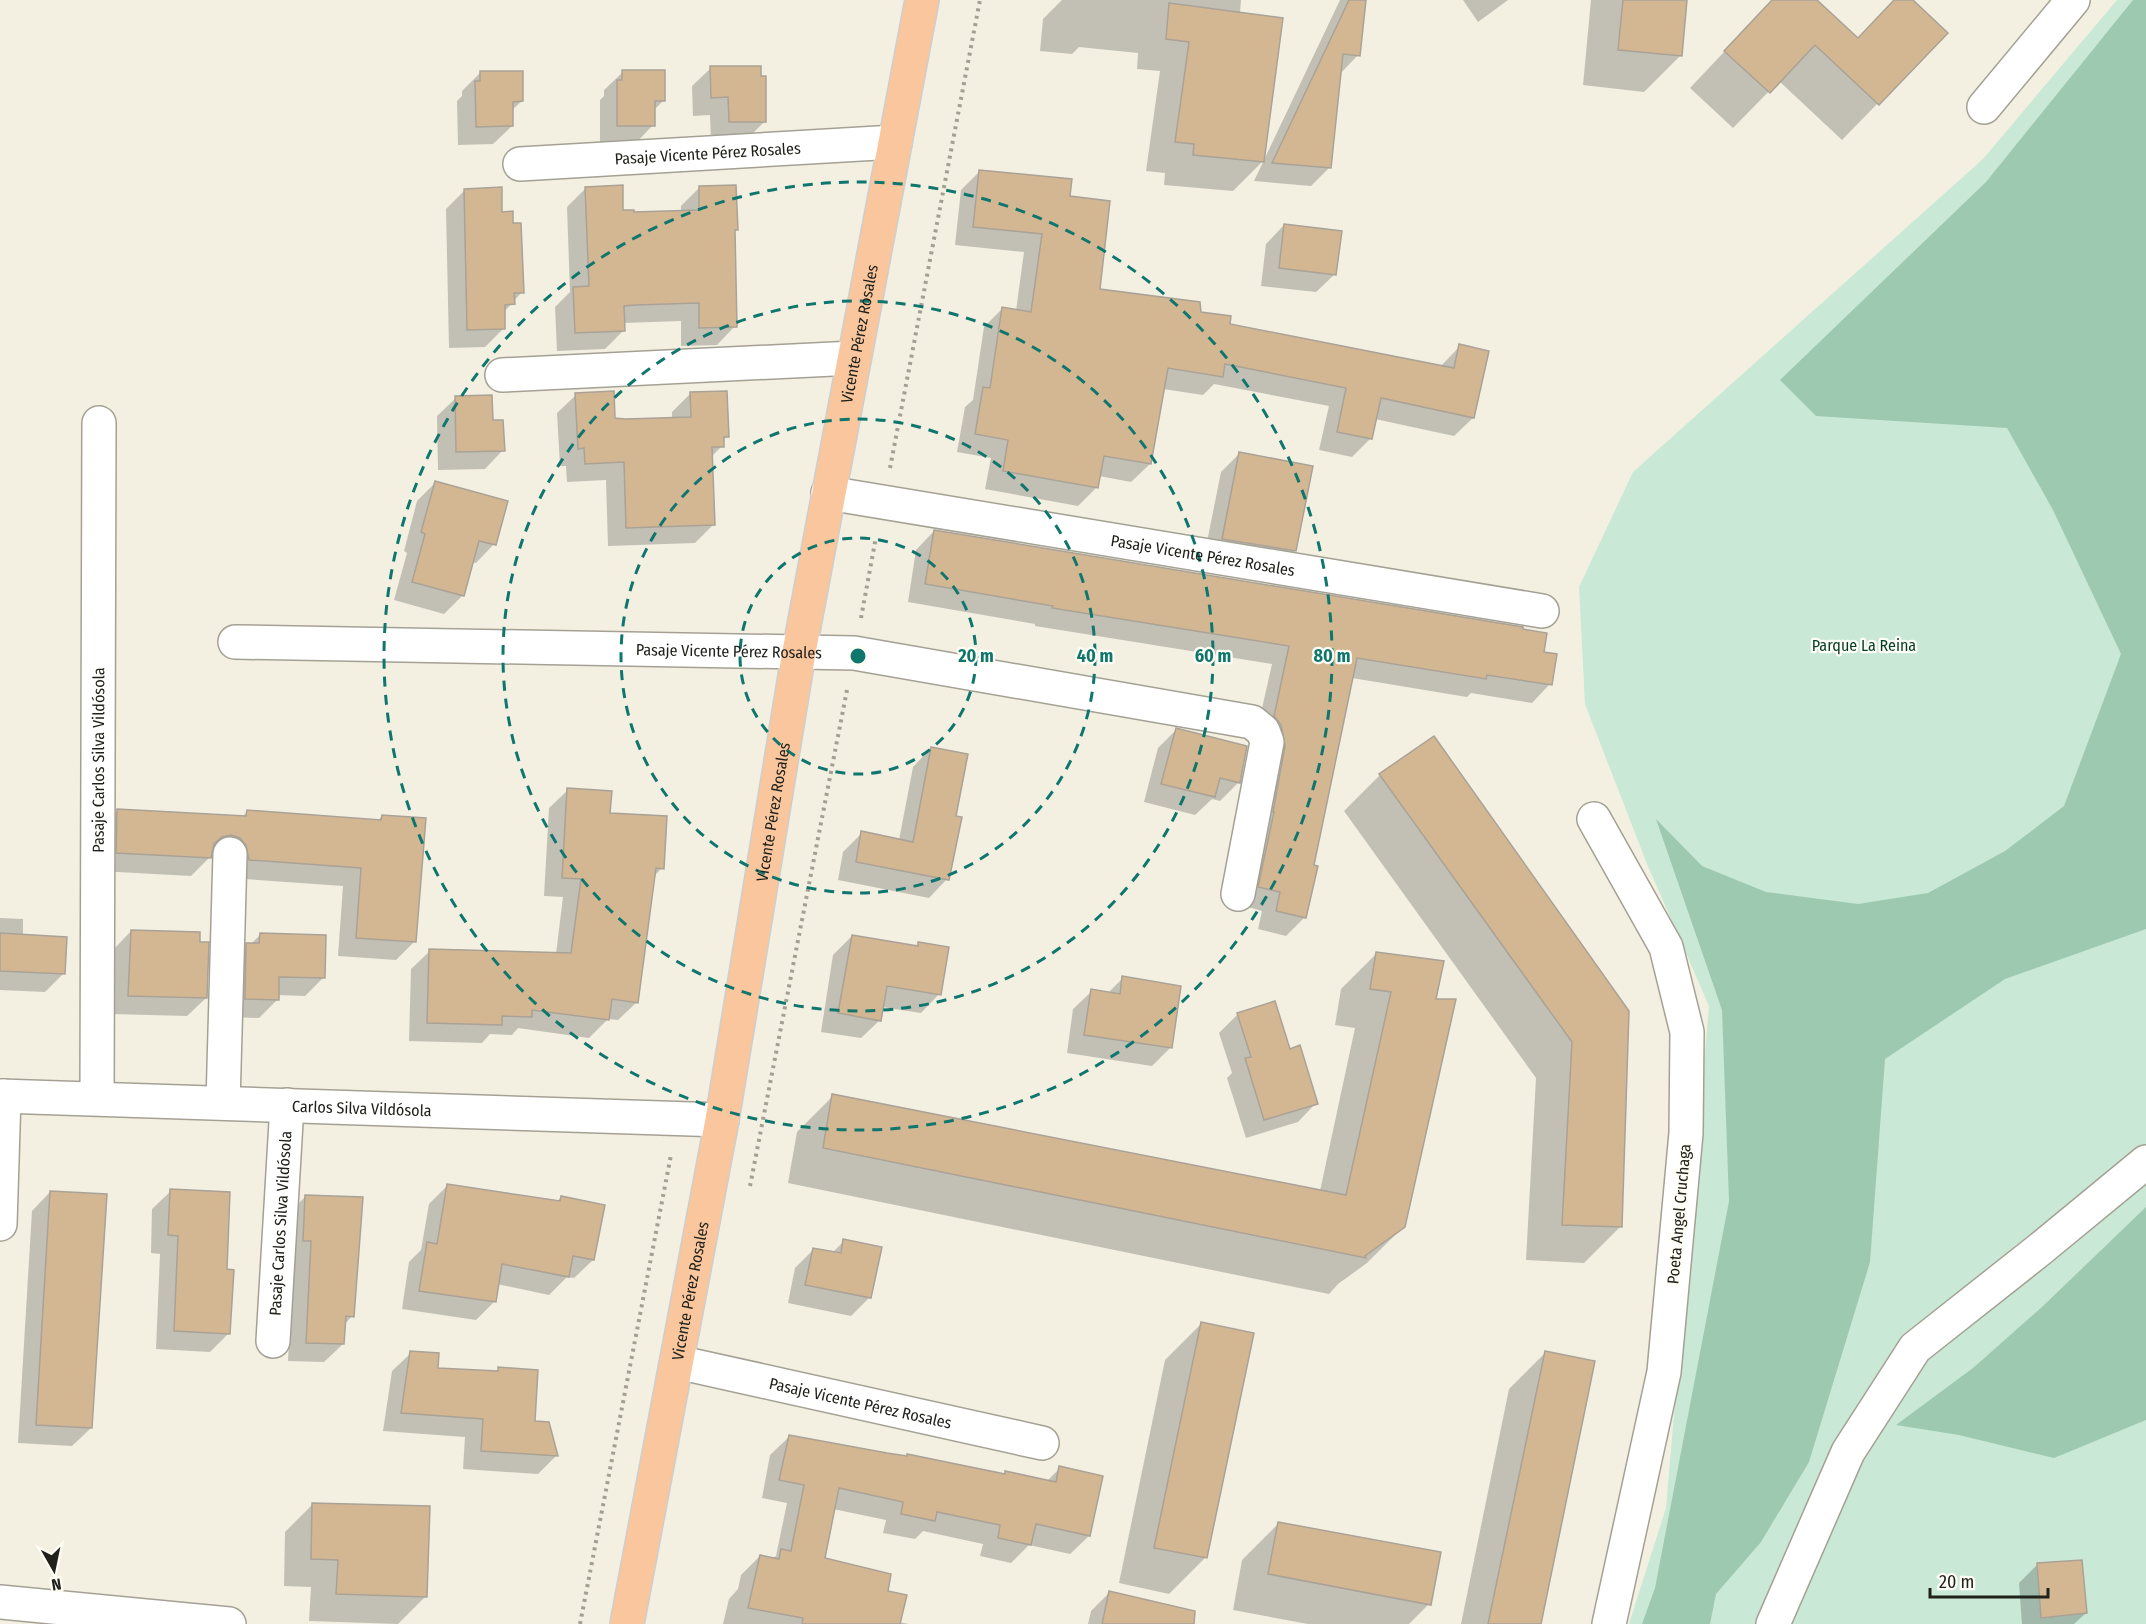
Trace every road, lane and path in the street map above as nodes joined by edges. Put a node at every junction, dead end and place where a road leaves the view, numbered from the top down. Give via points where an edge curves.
1 (922, 0) edge
2 (980, 0) edge
3 (2073, 0) edge
4 (1984, 107) dead end
5 (895, 142) junction
6 (520, 164) dead end
7 (854, 358) junction
8 (502, 375) dead end
9 (99, 423) dead end
10 (828, 493) junction
11 (883, 502) junction
12 (1542, 611) dead end
13 (235, 642) dead end
14 (799, 652) junction
15 (854, 653) junction
16 (1594, 819) dead end
17 (230, 854) dead end
18 (1238, 894) dead end
19 (2, 1096) edge
20 (97, 1098) junction
21 (223, 1103) junction
22 (287, 1105) junction
23 (678, 1119) junction
24 (723, 1120) junction
25 (2146, 1162) edge
26 (748, 1197) dead end
27 (0, 1224) edge
28 (273, 1341) dead end
29 (676, 1362) junction
30 (1042, 1443) dead end
31 (0, 1602) edge
32 (229, 1624) edge
33 (580, 1624) edge
34 (627, 1624) edge
35 (1609, 1624) edge
36 (1773, 1624) edge

1 - 5 main road, Vicente Pérez Rosales
2 - 11 path
3 - 4 street
5 - 6 street, Pasaje Vicente Pérez Rosales
5 - 7 main road, Vicente Pérez Rosales
7 - 8 street
7 - 10 main road, Vicente Pérez Rosales
9 - 20 street, Pasaje Carlos Silva Vildósola
10 - 11 street, Pasaje Vicente Pérez Rosales
10 - 14 main road, Vicente Pérez Rosales
11 - 12 street, Pasaje Vicente Pérez Rosales
11 - 15 path
13 - 14 street, Pasaje Vicente Pérez Rosales
14 - 15 street, Pasaje Vicente Pérez Rosales
14 - 24 main road, Vicente Pérez Rosales
15 - 18 street, Pasaje Vicente Pérez Rosales via 1252,722 1263,731 1267,742
15 - 26 path
16 - 35 street, Poeta Angel Cruchaga via 1666,947 1687,1032 1686,1133 1664,1372
17 - 21 street
19 - 20 street, Carlos Silva Vildósola
19 - 27 street
20 - 21 street, Carlos Silva Vildósola
21 - 22 street, Carlos Silva Vildósola
22 - 23 street, Carlos Silva Vildósola
22 - 28 street, Pasaje Carlos Silva Vildósola
23 - 24 street, Carlos Silva Vildósola
23 - 33 path
24 - 29 main road, Vicente Pérez Rosales
25 - 36 street via 1916,1348 1848,1452
29 - 30 street, Pasaje Vicente Pérez Rosales
29 - 34 main road, Vicente Pérez Rosales
31 - 32 street

